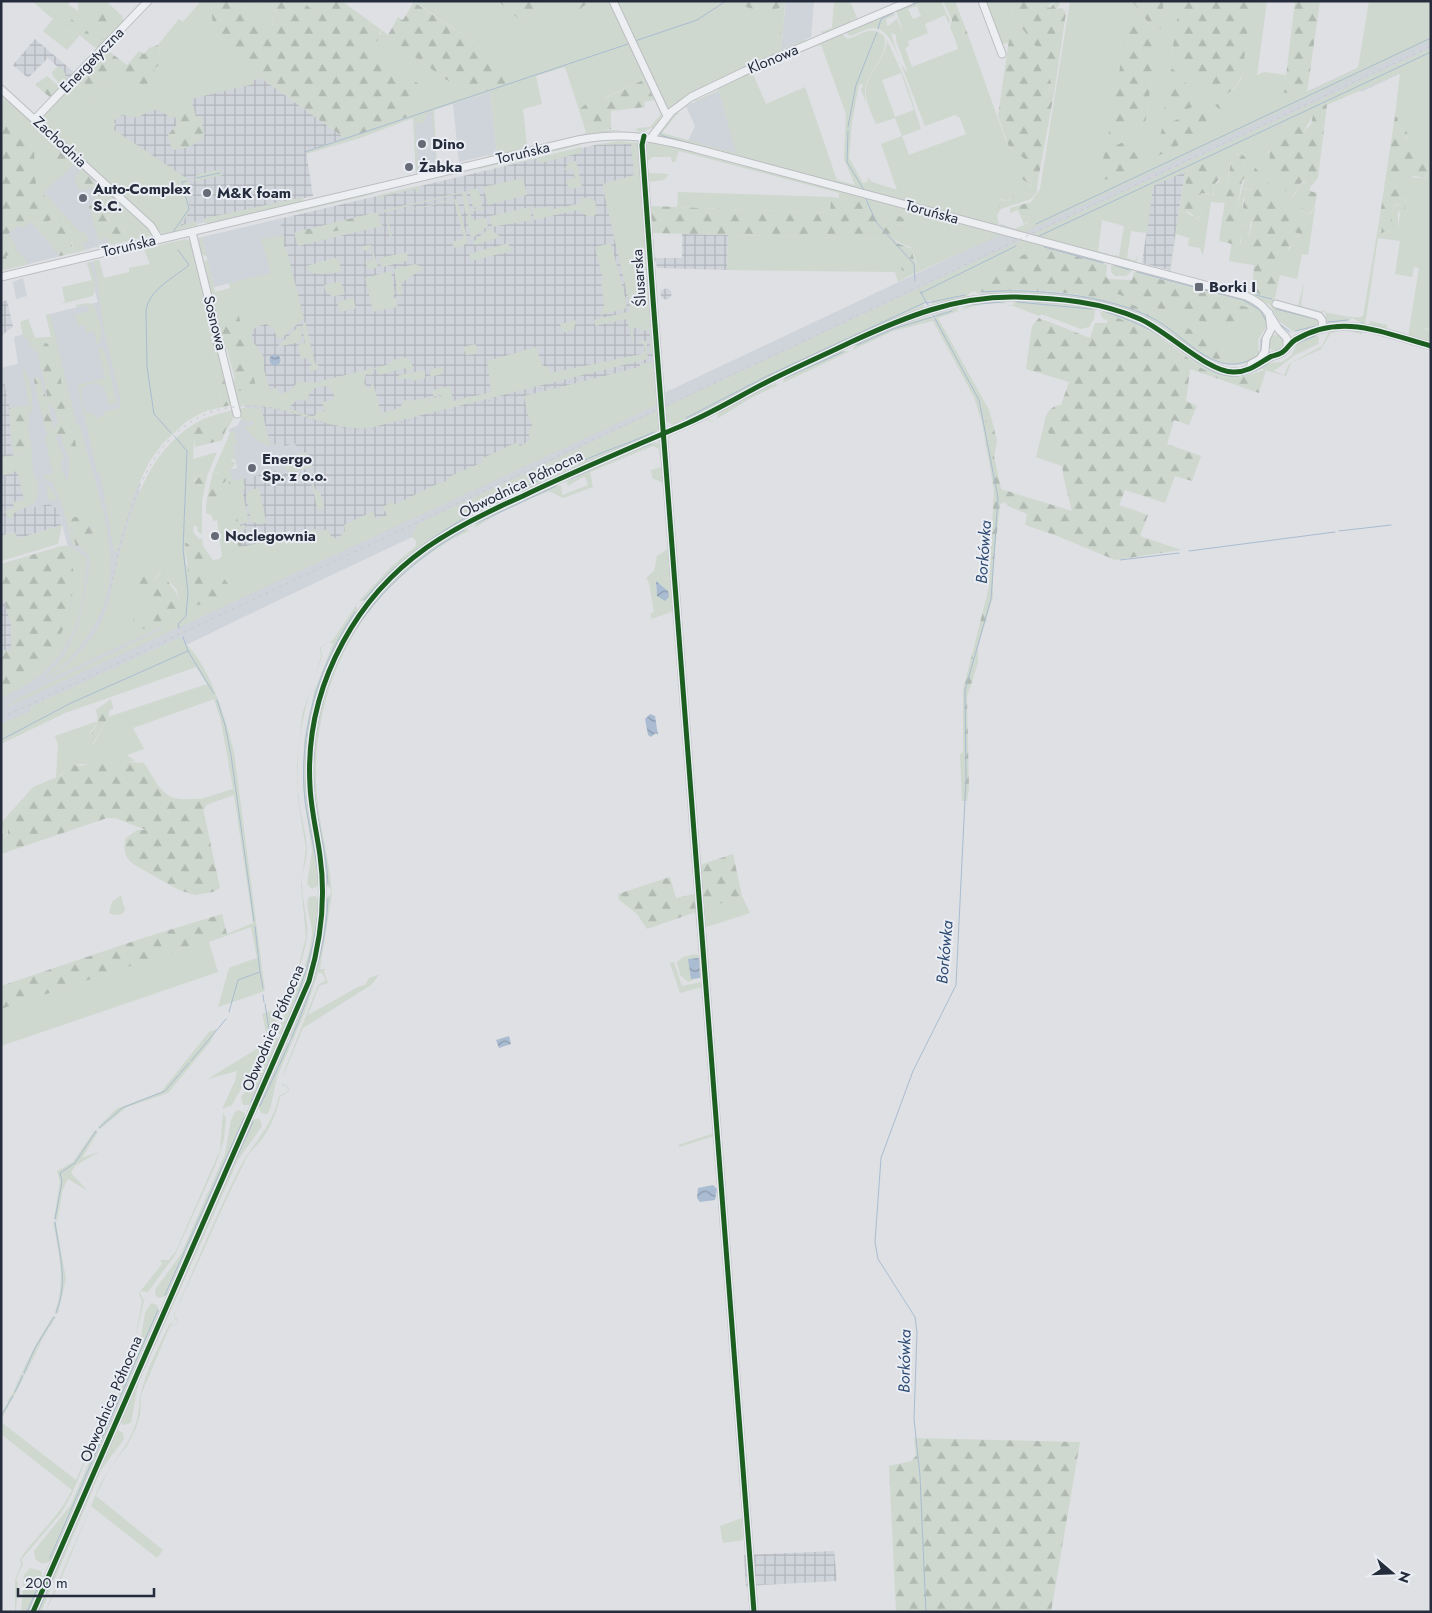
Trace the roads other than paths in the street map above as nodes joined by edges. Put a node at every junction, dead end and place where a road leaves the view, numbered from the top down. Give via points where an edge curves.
1 (148, 1) edge
2 (613, 1) edge
3 (910, 1) edge
4 (982, 1) edge
5 (1002, 54) dead end
6 (1, 89) edge
7 (667, 116) junction
8 (35, 119) junction
9 (648, 137) junction
10 (192, 232) junction
11 (159, 239) junction
12 (1, 276) edge
13 (1276, 304) dead end
14 (1269, 313) junction
15 (1323, 329) junction
16 (1283, 333) junction
17 (1269, 334) junction
18 (1304, 334) junction
19 (1265, 346) junction
20 (1287, 346) junction
21 (1431, 346) edge
22 (1277, 354) junction
23 (1205, 361) junction
24 (237, 414) dead end
25 (663, 433) junction
26 (32, 1612) edge
27 (754, 1612) edge

1 - 8 street, Energetyczna
2 - 7 street
3 - 7 street, Klonowa via 716,85 681,103
4 - 5 street
6 - 8 street, Zachodnia
7 - 9 street, Klonowa
8 - 11 street, Zachodnia via 151,226
9 - 10 street, Toruńska via 594,137
9 - 14 street, Toruńska via 1246,296
9 - 25 street, Ślusarska via 642,145
10 - 11 street, Toruńska
10 - 24 street, Sosnowa
11 - 12 street, Toruńska
13 - 15 street via 1319,316
14 - 16 street, Toruńska
14 - 17 street
15 - 18 street
15 - 21 street via 1353,325
16 - 17 street via 1275,331
16 - 18 street
16 - 20 street via 1288,340
17 - 19 street
18 - 20 street
19 - 22 street
19 - 23 street, Obwodnica Północna via 1260,359 1244,366 1229,368
20 - 22 street
22 - 23 street, Obwodnica Północna via 1254,368 1239,372 1218,370
23 - 25 street, Obwodnica Północna via 1161,330 1113,309 1081,302 1026,297 974,299 940,306 901,320
25 - 26 street, Obwodnica Północna via 501,506 435,542 386,582 344,639 323,687 311,742 311,798 321,858 323,900 319,939 309,981
25 - 27 street, Ślusarska

